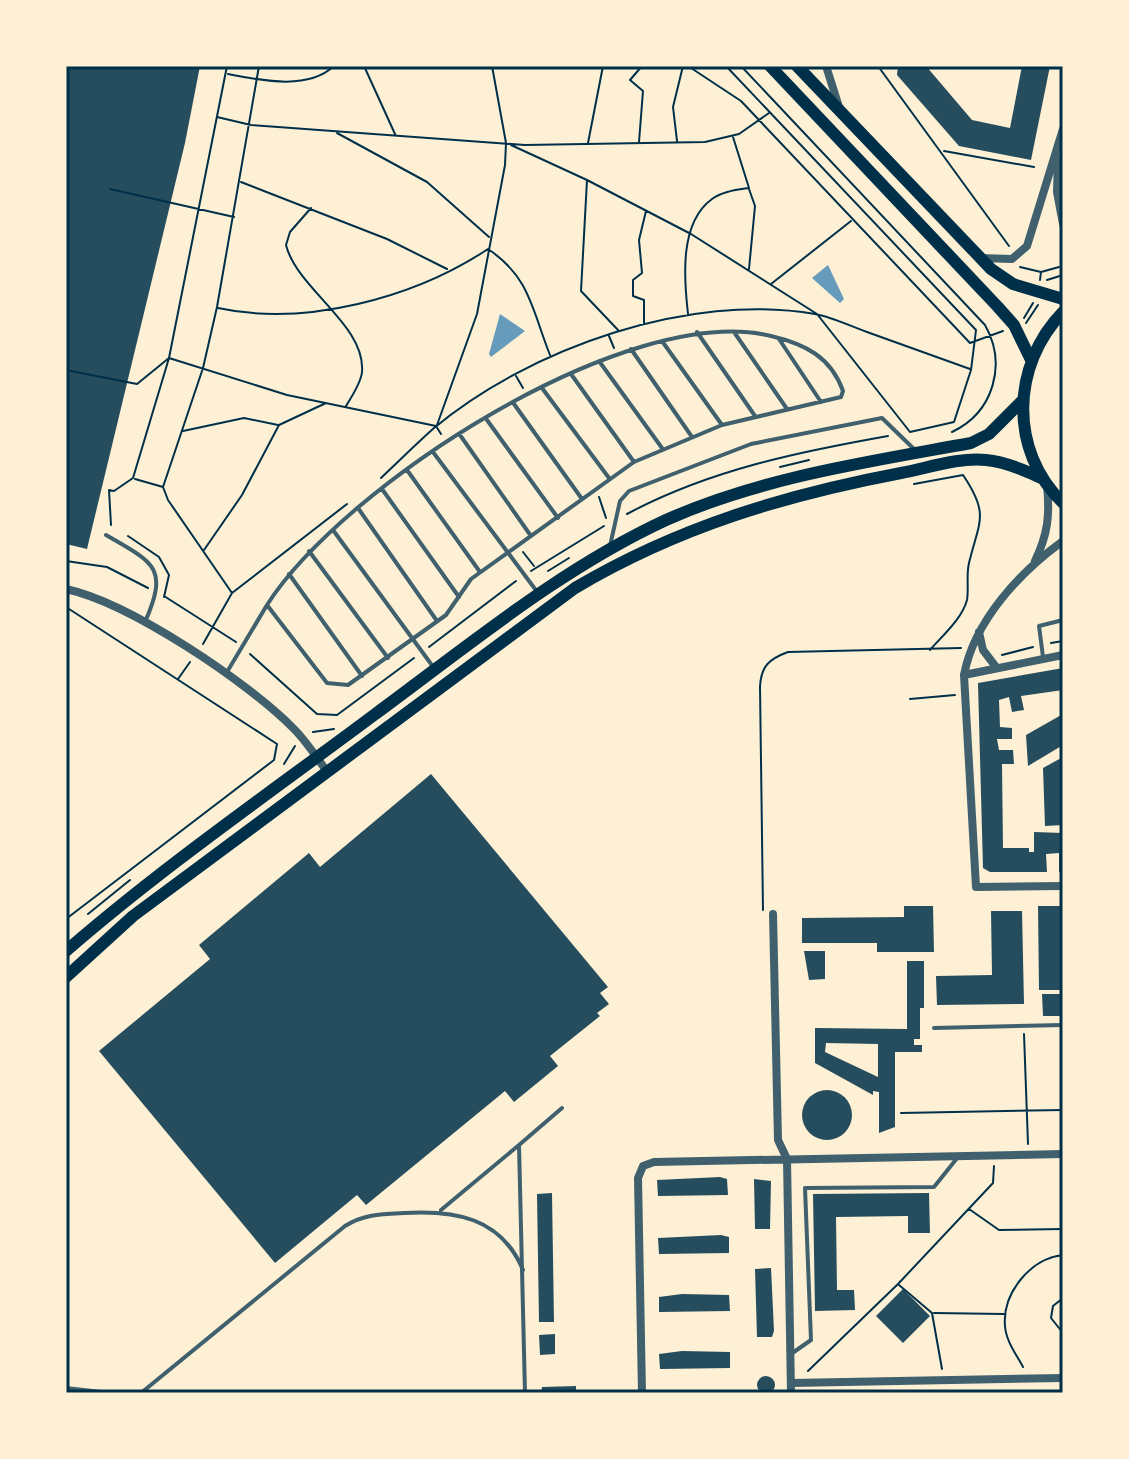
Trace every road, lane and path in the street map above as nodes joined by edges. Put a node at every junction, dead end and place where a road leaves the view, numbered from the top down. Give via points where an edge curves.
1 (227, 66) edge
2 (259, 66) edge
3 (334, 66) edge
4 (364, 66) edge
5 (492, 66) edge
6 (603, 66) edge
7 (642, 66) edge
8 (683, 66) edge
9 (688, 66) edge
10 (741, 66) edge
11 (770, 66) edge
12 (797, 66) edge
13 (826, 66) edge
14 (878, 66) edge
15 (225, 73) junction
16 (257, 80) junction
17 (770, 112) dead end
18 (841, 112) junction
19 (216, 117) junction
20 (760, 122) junction
21 (251, 125) junction
22 (1063, 129) edge
23 (333, 131) junction
24 (396, 135) junction
25 (733, 136) junction
26 (506, 143) junction
27 (639, 143) junction
28 (677, 143) junction
29 (588, 144) junction
30 (1058, 145) junction
31 (943, 151) junction
32 (1034, 167) dead end
33 (587, 180) junction
34 (241, 182) junction
35 (749, 188) junction
36 (110, 189) dead end
37 (311, 208) junction
38 (199, 209) junction
39 (647, 210) junction
40 (234, 217) junction
41 (853, 219) junction
42 (1063, 224) edge
43 (691, 234) junction
44 (490, 238) junction
45 (1011, 247) dead end
46 (488, 249) junction
47 (980, 258) junction
48 (1019, 266) dead end
49 (1059, 267) dead end
50 (448, 270) junction
51 (749, 271) junction
52 (1041, 272) junction
53 (1063, 275) edge
54 (1040, 281) dead end
55 (1045, 282) dead end
56 (770, 284) junction
57 (1063, 299) edge
58 (1034, 302) dead end
59 (1039, 304) dead end
60 (217, 307) junction
61 (329, 309) junction
62 (1063, 312) edge
63 (689, 315) dead end
64 (644, 325) dead end
65 (619, 331) dead end
66 (697, 332) junction
67 (734, 332) junction
68 (1005, 332) dead end
69 (777, 337) junction
70 (993, 339) junction
71 (662, 341) junction
72 (631, 349) junction
73 (550, 357) dead end
74 (169, 358) junction
75 (1031, 360) junction
76 (599, 361) junction
77 (203, 368) junction
78 (66, 370) edge
79 (571, 374) junction
80 (542, 388) junction
81 (1023, 400) junction
82 (821, 402) junction
83 (327, 403) junction
84 (514, 404) junction
85 (346, 407) junction
86 (787, 409) junction
87 (755, 416) junction
88 (487, 420) junction
89 (279, 425) junction
90 (722, 425) junction
91 (182, 431) junction
92 (956, 431) dead end
93 (910, 432) dead end
94 (460, 435) junction
95 (692, 437) junction
96 (662, 448) junction
97 (433, 452) junction
98 (918, 453) junction
99 (634, 462) junction
100 (407, 470) junction
101 (963, 475) dead end
102 (133, 478) junction
103 (609, 478) junction
104 (1045, 482) junction
105 (163, 487) junction
106 (382, 489) junction
107 (599, 496) dead end
108 (582, 499) junction
109 (1063, 503) edge
110 (358, 508) junction
111 (558, 518) junction
112 (608, 524) dead end
113 (333, 529) junction
114 (111, 530) dead end
115 (106, 535) dead end
116 (531, 536) junction
117 (1063, 541) edge
118 (517, 545) junction
119 (609, 549) junction
120 (204, 551) junction
121 (309, 551) junction
122 (506, 552) junction
123 (66, 561) edge
124 (1033, 564) junction
125 (535, 568) dead end
126 (480, 572) junction
127 (289, 574) junction
128 (66, 589) edge
129 (158, 593) junction
130 (540, 594) junction
131 (459, 597) junction
132 (267, 605) junction
133 (66, 607) edge
134 (1063, 620) edge
135 (438, 621) junction
136 (145, 622) junction
137 (215, 627) junction
138 (979, 631) junction
139 (413, 639) junction
140 (242, 647) junction
141 (970, 647) junction
142 (929, 651) junction
143 (1063, 655) edge
144 (388, 658) junction
145 (1043, 658) junction
146 (996, 667) junction
147 (435, 670) junction
148 (226, 674) junction
149 (964, 675) junction
150 (362, 676) junction
151 (317, 714) dead end
152 (316, 757) junction
153 (328, 773) junction
154 (1063, 886) edge
155 (773, 914) joint
156 (66, 919) edge
157 (66, 951) edge
158 (66, 977) edge
159 (1063, 1025) edge
160 (1024, 1026) junction
161 (934, 1028) dead end
162 (562, 1108) dead end
163 (1063, 1110) edge
164 (1027, 1111) junction
165 (901, 1113) dead end
166 (519, 1145) junction
167 (1028, 1154) junction
168 (1063, 1154) edge
169 (959, 1156) junction
170 (787, 1159) junction
171 (993, 1167) dead end
172 (968, 1208) junction
173 (440, 1211) junction
174 (1063, 1229) edge
175 (1063, 1255) edge
176 (523, 1270) junction
177 (898, 1284) junction
178 (1063, 1298) edge
179 (932, 1313) junction
180 (1005, 1314) junction
181 (1063, 1333) edge
182 (789, 1356) junction
183 (1023, 1367) dead end
184 (942, 1369) dead end
185 (808, 1372) dead end
186 (1063, 1378) edge
187 (66, 1388) edge
188 (791, 1388) edge
189 (110, 1393) edge
190 (141, 1393) edge
191 (525, 1393) edge
192 (642, 1393) edge

1 - 15 path
2 - 16 path
3 - 16 path via 310,79
4 - 24 path
5 - 26 path
6 - 29 path
7 - 27 path via 630,80 643,91
8 - 28 path via 673,107
9 - 20 path via 726,88
10 - 70 path via 949,285
11 - 75 main road via 1005,314
12 - 18 main road
13 - 18 street
14 - 31 path
15 - 16 path
15 - 19 path
16 - 21 path
17 - 20 path
18 - 47 main road
19 - 21 path
19 - 38 path
20 - 25 path
20 - 41 path
21 - 23 path
21 - 34 path
22 - 30 street
23 - 24 path
23 - 44 path via 427,182
24 - 26 path
25 - 28 path
25 - 35 path
26 - 29 path
26 - 33 path
26 - 44 path
27 - 28 path
27 - 29 path
30 - 42 street
30 - 47 street via 1027,246 1012,259
31 - 32 path
31 - 45 path
33 - 39 path
33 - 65 path via 581,291
34 - 37 path
34 - 40 path
35 - 43 path via 709,201
35 - 51 path via 755,206
36 - 38 path
37 - 50 path
37 - 61 path via 286,245
38 - 40 path
38 - 74 path
39 - 43 path
39 - 64 path via 639,240 642,273 633,280 633,296 644,300
40 - 60 path
41 - 56 path
41 - 70 path via 970,343
43 - 51 path
43 - 63 path via 685,281
44 - 46 path
46 - 50 path
46 - 73 path via 522,280
46 - 85 path via 477,314 436,426
47 - 57 main road via 1013,284
48 - 52 path
49 - 52 path
50 - 61 path via 384,296
51 - 56 path
52 - 54 path
53 - 55 path
56 - 93 path via 817,314
58 - 59 path via 1025,321
60 - 61 path via 265,316
60 - 77 path
61 - 85 path via 353,338 362,365
62 - 75 main road
66 - 67 lane
66 - 71 lane
66 - 87 lane
67 - 69 lane
67 - 86 lane
68 - 70 path
69 - 82 lane
69 - 82 lane via 822,356 839,379 841,397
70 - 92 path via 992,389 980,411
71 - 72 lane
71 - 90 lane
72 - 76 lane
72 - 95 lane
74 - 77 path
74 - 78 path via 137,384
74 - 102 path
75 - 81 main road
76 - 79 lane
76 - 96 lane
77 - 83 path
77 - 91 path
79 - 80 lane
79 - 99 lane
80 - 84 lane
80 - 103 lane
81 - 98 main road via 989,434 971,443
81 - 104 main road via 1025,433
82 - 86 lane
83 - 85 path
83 - 89 path
84 - 88 lane
84 - 108 lane
86 - 87 lane
87 - 90 lane
88 - 94 lane
88 - 111 lane
89 - 91 path via 247,417
89 - 120 path via 242,495
90 - 95 lane
91 - 105 path
94 - 97 lane
94 - 116 lane
95 - 96 lane
96 - 99 lane
97 - 100 lane
97 - 122 lane
98 - 119 main road via 745,491
98 - 119 lane via 882,418 751,444 629,491 620,501
99 - 103 lane
100 - 106 lane
100 - 126 lane
101 - 142 path via 982,509 969,561 967,601
102 - 105 path
102 - 114 path via 109,490
103 - 108 lane
104 - 109 main road
104 - 124 street via 1047,535
104 - 153 main road via 999,462 961,461 803,493 674,536 575,588
105 - 120 path
106 - 110 lane
106 - 131 lane
107 - 112 path
108 - 111 lane
110 - 113 lane
110 - 135 lane
111 - 116 lane
113 - 121 lane
113 - 139 lane
115 - 129 lane via 156,571
116 - 118 lane
117 - 124 street
118 - 122 lane
118 - 125 path
119 - 130 main road
120 - 137 path via 232,593
121 - 127 lane
121 - 144 lane
122 - 126 lane
122 - 130 lane
123 - 129 path via 107,567
124 - 138 street
126 - 131 lane
127 - 132 lane
127 - 150 lane
128 - 136 street
129 - 136 lane
129 - 137 path
130 - 147 main road
131 - 135 lane
132 - 140 lane
132 - 150 lane via 327,683 348,685
133 - 156 path via 277,744 274,760
134 - 145 lane via 1039,626
135 - 139 lane
136 - 148 street
137 - 140 path
138 - 141 street
138 - 146 street via 983,650
139 - 144 lane
139 - 147 lane
140 - 148 lane
140 - 151 path
141 - 142 path
141 - 149 street
142 - 155 path via 788,652 763,668 763,914
143 - 145 street
144 - 150 lane
145 - 146 street
146 - 149 street
147 - 152 main road
148 - 152 street via 296,730
149 - 154 street via 976,887
152 - 153 street
152 - 157 main road via 121,903
153 - 158 main road via 133,916
155 - 170 street via 778,1140
159 - 160 lane
160 - 161 lane
160 - 164 path
162 - 166 lane
163 - 164 path
164 - 165 path
164 - 167 path
166 - 173 lane
166 - 176 lane
167 - 168 street
167 - 169 street
169 - 170 street
169 - 182 lane via 934,1187 805,1188 811,1340
170 - 182 street
170 - 192 street via 643,1166 638,1178
171 - 172 path via 993,1183
172 - 174 path via 999,1230
172 - 177 path
173 - 176 lane via 463,1215 495,1233
173 - 190 lane via 354,1220
175 - 180 path via 1030,1269
176 - 191 lane
177 - 179 path
177 - 185 path
178 - 181 path via 1053,1306 1051,1318
179 - 180 path
179 - 184 path
180 - 183 path via 1005,1329
182 - 188 street
186 - 188 street
187 - 189 lane

